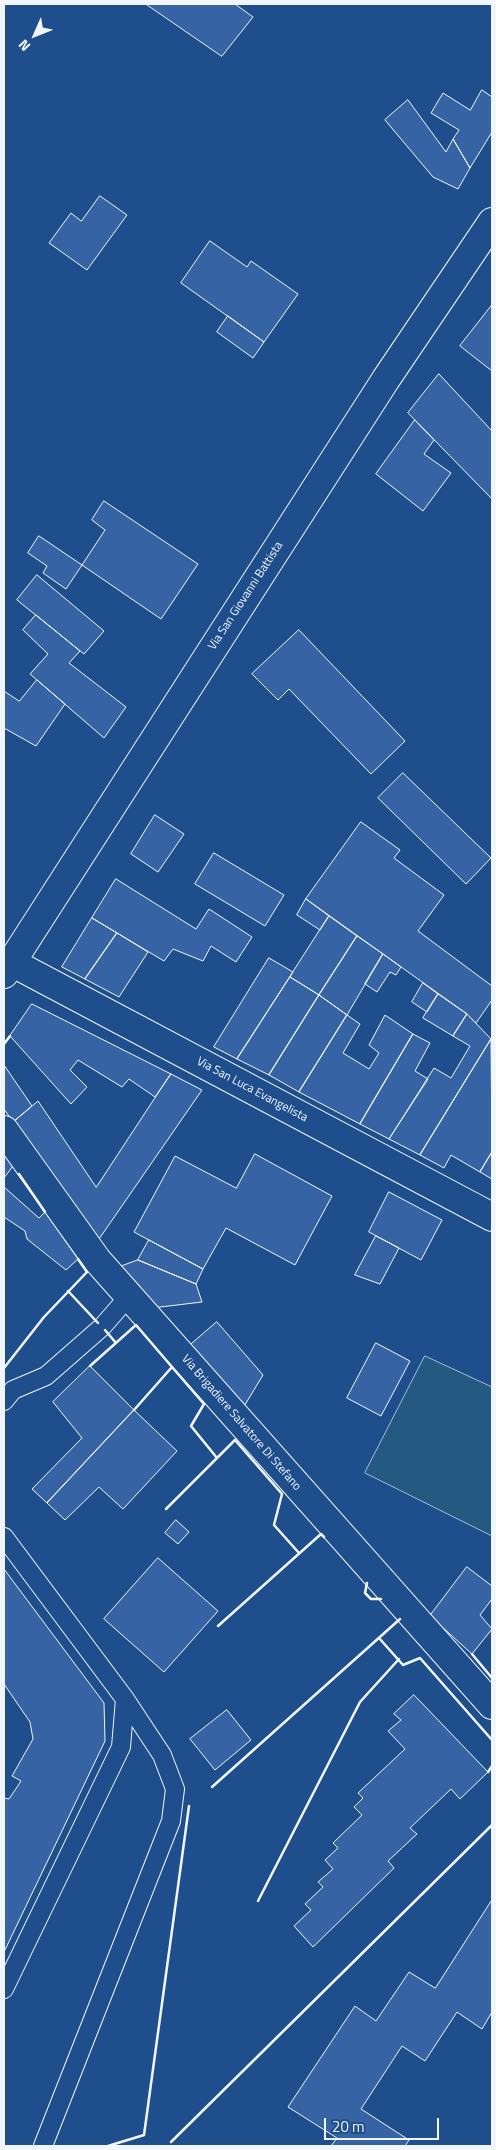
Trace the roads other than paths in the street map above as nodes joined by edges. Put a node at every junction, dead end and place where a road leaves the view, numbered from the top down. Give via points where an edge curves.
1 (492, 222) edge
2 (6, 964) edge
3 (4, 1130) edge
4 (492, 1217) edge
5 (129, 1296) junction
6 (4, 1401) edge
7 (4, 1537) edge
8 (125, 1699) junction
9 (492, 1705) edge
10 (4, 1989) edge
11 (43, 2146) edge

1 - 2 street, Via San Giovanni Battista via 386,379
2 - 4 street, Via San Luca Evangelista
3 - 5 street, Via Brigadiere Salvatore Di Stefano via 98,1260
5 - 6 lane via 102,1327 46,1376 13,1390
5 - 9 street, Via Brigadiere Salvatore Di Stefano
7 - 8 lane
8 - 10 lane via 121,1746
8 - 11 lane via 162,1756 175,1789 171,1821

